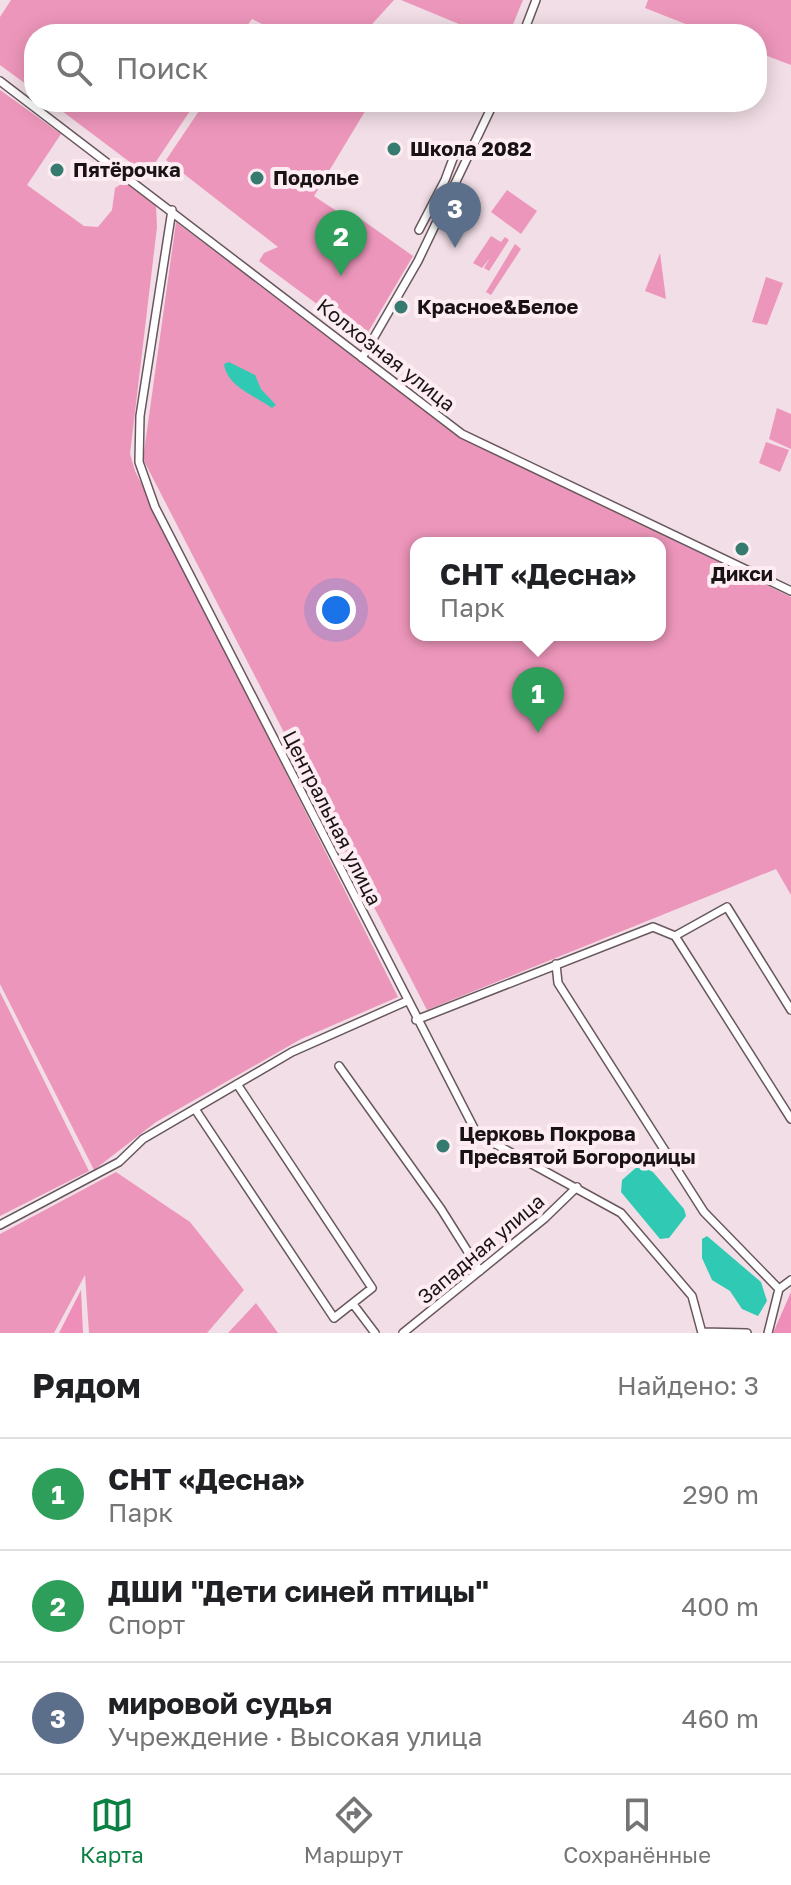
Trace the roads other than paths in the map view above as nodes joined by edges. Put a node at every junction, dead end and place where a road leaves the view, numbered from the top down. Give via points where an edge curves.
1 (536, 0) edge
2 (527, 24) edge
3 (0, 81) edge
4 (24, 99) edge
5 (41, 112) edge
6 (489, 112) edge
7 (472, 149) junction
8 (172, 210) junction
9 (419, 230) dead end
10 (362, 358) junction
11 (791, 591) edge
12 (675, 936) junction
13 (556, 964) junction
14 (407, 1001) junction
15 (791, 1010) edge
16 (416, 1020) junction
17 (339, 1066) dead end
18 (237, 1084) junction
19 (195, 1109) junction
20 (791, 1119) edge
21 (577, 1187) junction
22 (0, 1225) edge
23 (480, 1271) junction
24 (791, 1280) edge
25 (779, 1289) junction
26 (353, 1304) junction
27 (375, 1333) edge
28 (403, 1333) edge
29 (702, 1333) edge
30 (747, 1333) edge
31 (768, 1333) edge

1 - 2 street
3 - 4 street, Колхозная улица
5 - 8 street, Колхозная улица
6 - 7 street
7 - 9 street via 457,148
7 - 10 street via 422,254
8 - 10 street, Колхозная улица
8 - 14 street, Центральная улица via 140,416 142,479
10 - 11 street, Колхозная улица via 473,440
12 - 13 street via 653,927
12 - 15 street via 727,907
12 - 20 street
13 - 16 street
13 - 25 street via 558,983 704,1212
14 - 16 street, Центральная улица
14 - 18 street via 292,1052
16 - 21 street, Центральная улица via 477,1134
17 - 23 street
18 - 19 street
18 - 26 street via 372,1288
19 - 22 street via 143,1139 119,1162
19 - 26 street via 334,1318
21 - 23 street, Западная улица
21 - 29 street, Центральная улица via 621,1213 652,1247 692,1296
23 - 28 street, Западная улица
24 - 25 street
25 - 31 street
26 - 27 street
29 - 30 street

